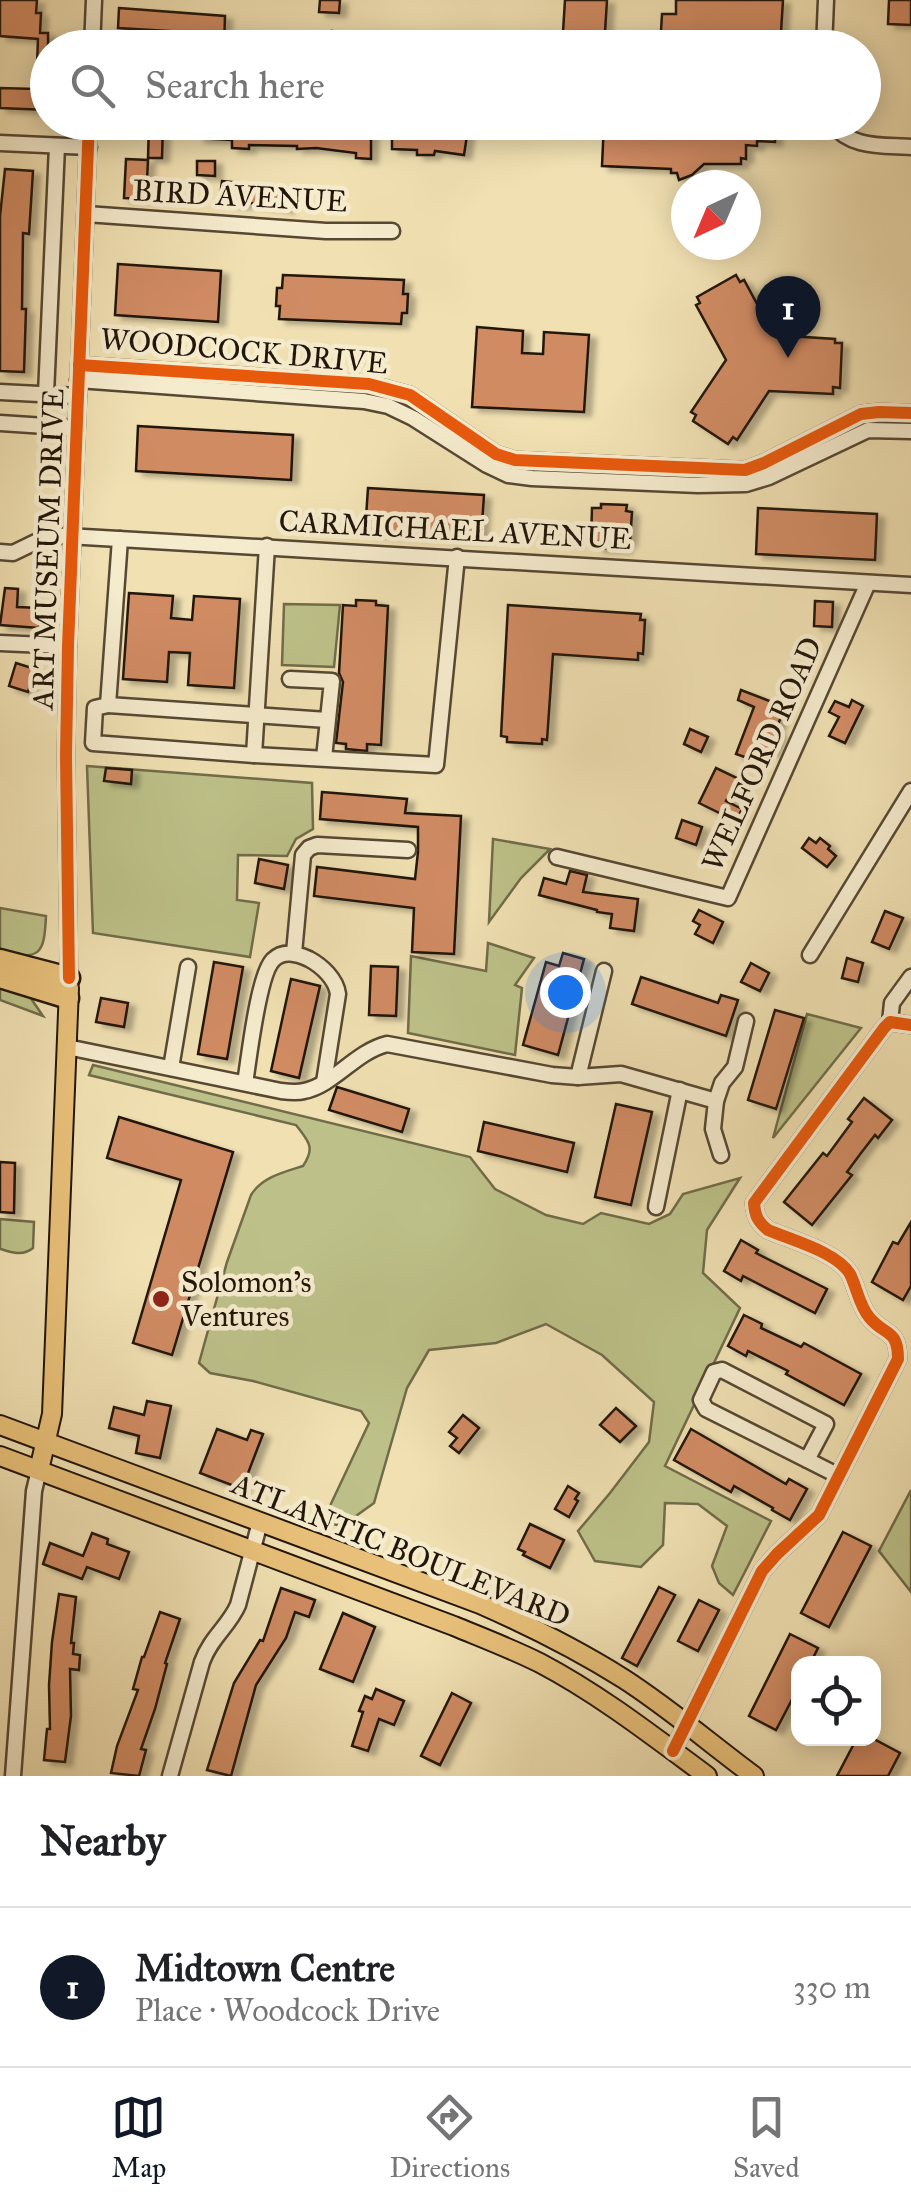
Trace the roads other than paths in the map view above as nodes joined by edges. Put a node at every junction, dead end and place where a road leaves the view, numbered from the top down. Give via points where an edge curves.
1 (94, 0) edge
2 (826, 0) edge
3 (93, 30) edge
4 (825, 30) edge
5 (89, 140) edge
6 (850, 140) edge
7 (0, 143) edge
8 (57, 146) junction
9 (89, 147) junction
10 (911, 147) edge
11 (86, 214) junction
12 (392, 231) dead end
13 (78, 380) junction
14 (0, 392) edge
15 (46, 394) junction
16 (911, 413) edge
17 (0, 423) edge
18 (76, 428) junction
19 (911, 431) edge
20 (72, 536) junction
21 (120, 539) junction
22 (267, 546) junction
23 (0, 552) edge
24 (456, 558) junction
25 (868, 583) junction
26 (911, 586) edge
27 (0, 644) edge
28 (68, 646) junction
29 (290, 680) dead end
30 (108, 706) junction
31 (256, 716) junction
32 (327, 720) junction
33 (66, 722) junction
34 (94, 727) junction
35 (254, 755) junction
36 (324, 758) junction
37 (910, 795) edge
38 (408, 850) dead end
39 (558, 857) dead end
40 (294, 953) junction
41 (810, 955) dead end
42 (0, 960) edge
43 (188, 967) dead end
44 (604, 971) dead end
45 (0, 977) edge
46 (911, 977) edge
47 (69, 988) junction
48 (746, 1022) dead end
49 (890, 1022) junction
50 (911, 1025) edge
51 (67, 1046) junction
52 (171, 1068) junction
53 (578, 1076) junction
54 (324, 1082) junction
55 (245, 1083) junction
56 (680, 1090) junction
57 (716, 1101) junction
58 (721, 1154) dead end
59 (656, 1207) dead end
60 (905, 1342) edge
61 (0, 1425) edge
62 (46, 1442) junction
63 (0, 1456) edge
64 (808, 1460) junction
65 (38, 1470) junction
66 (840, 1476) junction
67 (260, 1522) junction
68 (252, 1550) junction
69 (684, 1724) junction
70 (673, 1751) junction
71 (13, 1776) edge
72 (170, 1776) edge
73 (706, 1776) edge
74 (754, 1776) edge

1 - 3 street
2 - 4 street
5 - 9 street, ART MUSEUM DRIVE
6 - 10 street
7 - 8 street
8 - 9 street
8 - 15 street
9 - 11 street, ART MUSEUM DRIVE
11 - 12 street, BIRD AVENUE
11 - 13 street, ART MUSEUM DRIVE
13 - 15 street
13 - 16 street, WOODCOCK DRIVE via 369,384 410,395 515,460 745,470 861,414
13 - 18 street, ART MUSEUM DRIVE
13 - 19 street, WOODCOCK DRIVE via 388,406 487,465 532,478 746,484 868,430
14 - 15 street
17 - 18 street
18 - 20 street, ART MUSEUM DRIVE
20 - 21 street, CARMICHAEL AVENUE
20 - 23 street, CARMICHAEL AVENUE via 50,534
20 - 28 street, ART MUSEUM DRIVE
21 - 22 street, CARMICHAEL AVENUE
21 - 30 street
22 - 24 street, CARMICHAEL AVENUE
22 - 31 street
24 - 25 street, CARMICHAEL AVENUE
24 - 36 street via 436,765
25 - 26 street, CARMICHAEL AVENUE
25 - 39 street, WELFORD ROAD via 728,898
27 - 28 street
28 - 33 street, ART MUSEUM DRIVE
29 - 32 street via 332,681
30 - 31 street
30 - 34 street via 95,708
31 - 32 street
31 - 35 street
32 - 36 street
33 - 34 street
33 - 47 street, ART MUSEUM DRIVE
34 - 35 street via 93,743
35 - 36 street
37 - 41 street
38 - 40 street via 309,848
40 - 54 street via 336,984
40 - 55 street via 275,957 264,976
42 - 47 highway
43 - 52 street
44 - 53 street
45 - 47 highway
46 - 49 street via 892,1003
47 - 51 main road, ART MUSEUM DRIVE
48 - 57 street
49 - 50 street
49 - 60 street via 754,1203 768,1230 842,1264 866,1314
51 - 52 street
51 - 62 main road, ART MUSEUM DRIVE
52 - 55 street
53 - 54 street via 387,1044
53 - 56 street via 620,1074
54 - 55 street via 300,1092
56 - 57 street
56 - 59 street
57 - 58 street via 713,1130
60 - 66 street
61 - 62 main road, ATLANTIC BOULEVARD
62 - 65 main road, ART MUSEUM DRIVE
62 - 67 main road, ATLANTIC BOULEVARD
63 - 65 main road, ATLANTIC BOULEVARD
64 - 64 street via 706,1409 700,1400 714,1372 722,1370 826,1424
64 - 66 street
65 - 68 main road, ATLANTIC BOULEVARD
65 - 71 street
66 - 69 street via 819,1515 762,1571
67 - 68 street
67 - 69 main road, ATLANTIC BOULEVARD via 518,1620 627,1681
68 - 70 main road, ATLANTIC BOULEVARD via 541,1664
68 - 72 street via 233,1616 208,1645
69 - 70 street
69 - 74 main road, ATLANTIC BOULEVARD
70 - 73 main road, ATLANTIC BOULEVARD

